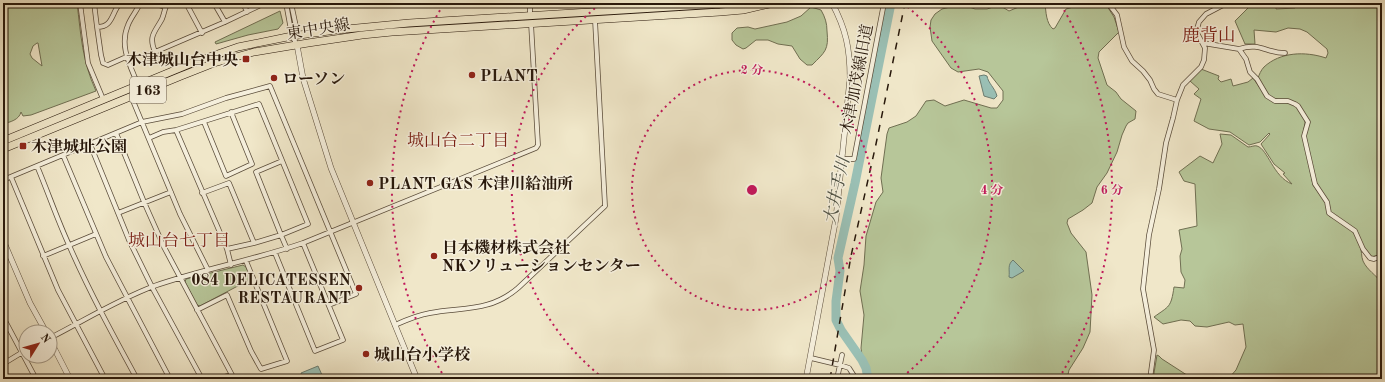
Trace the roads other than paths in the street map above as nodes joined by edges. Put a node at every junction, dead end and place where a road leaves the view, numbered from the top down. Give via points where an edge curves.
1 (80, 3) edge
2 (94, 3) edge
3 (120, 3) edge
4 (140, 3) edge
5 (152, 3) edge
6 (186, 3) edge
7 (214, 3) edge
8 (243, 3) edge
9 (265, 3) edge
10 (286, 3) edge
11 (292, 3) edge
12 (530, 3) edge
13 (737, 3) edge
14 (774, 3) edge
15 (832, 3) edge
16 (884, 3) edge
17 (1108, 3) edge
18 (1227, 3) edge
19 (166, 5) edge
20 (644, 6) edge
21 (247, 12) junction
22 (531, 20) junction
23 (595, 20) junction
24 (225, 22) junction
25 (97, 27) junction
26 (202, 33) junction
27 (295, 36) junction
28 (1203, 43) junction
29 (297, 45) junction
30 (1239, 49) junction
31 (1285, 53) dead end
32 (126, 57) junction
33 (138, 85) junction
34 (131, 96) junction
35 (103, 99) junction
36 (1177, 100) junction
37 (231, 112) junction
38 (142, 122) junction
39 (204, 122) junction
40 (176, 130) junction
41 (116, 133) junction
42 (149, 138) junction
43 (3, 141) edge
44 (90, 144) junction
45 (3, 149) edge
46 (63, 155) junction
47 (842, 159) junction
48 (282, 161) junction
49 (37, 166) junction
50 (11, 177) junction
51 (3, 180) edge
52 (171, 192) junction
53 (202, 193) junction
54 (144, 202) junction
55 (118, 213) junction
56 (353, 223) junction
57 (330, 232) junction
58 (96, 234) junction
59 (281, 235) junction
60 (3, 240) edge
61 (254, 243) junction
62 (303, 243) junction
63 (69, 244) junction
64 (288, 249) junction
65 (227, 250) junction
66 (275, 253) junction
67 (43, 256) junction
68 (1382, 256) edge
69 (246, 261) junction
70 (231, 265) junction
71 (208, 270) junction
72 (180, 277) junction
73 (152, 287) junction
74 (126, 298) junction
75 (329, 305) junction
76 (100, 310) junction
77 (197, 310) junction
78 (3, 317) edge
79 (42, 324) edge
80 (76, 324) junction
81 (395, 325) junction
82 (58, 334) edge
83 (18, 341) edge
84 (18, 355) edge
85 (58, 355) edge
86 (842, 355) dead end
87 (811, 358) junction
88 (3, 364) edge
89 (30, 364) edge
90 (840, 365) junction
91 (36, 379) edge
92 (70, 379) edge
93 (105, 379) edge
94 (137, 379) edge
95 (170, 379) edge
96 (202, 379) edge
97 (216, 379) edge
98 (417, 379) edge
99 (806, 379) edge
100 (837, 379) edge
101 (856, 379) edge
102 (1150, 379) edge

1 - 35 street via 88,63
2 - 25 street
3 - 25 street via 107,25
4 - 32 street via 125,33
5 - 19 street
6 - 26 street
7 - 24 street
8 - 21 street
9 - 21 street
10 - 27 street
11 - 27 street
12 - 22 street
13 - 20 highway, 東中央線 / 163
14 - 23 highway, 東中央線 / 163 via 736,11
15 - 47 street via 846,34 850,58
16 - 47 street, 木津加茂線旧道 via 854,159
17 - 36 street via 1117,15 1124,47 1132,61 1143,71 1158,94
18 - 28 street via 1206,14 1199,22 1197,34
19 - 26 street via 153,35 155,52
20 - 22 highway, 東中央線 / 163
21 - 24 street
22 - 23 highway, 東中央線 / 163
22 - 27 highway, 東中央線 / 163 via 373,26
22 - 29 highway, 東中央線 / 163 via 370,34
22 - 56 street via 538,144 536,148
23 - 81 street via 605,206 504,299 482,307 430,313
24 - 26 street
25 - 32 street via 104,64 108,65
27 - 29 street
27 - 33 highway, 東中央線 / 163 via 226,51
28 - 30 street
28 - 36 street via 1205,54 1201,67 1184,85
29 - 34 highway, 東中央線 / 163 via 254,52 214,63
29 - 56 street via 303,78 319,133
30 - 31 street via 1258,46 1272,52
30 - 68 street via 1246,59 1250,72 1267,96 1275,101 1295,104 1307,120 1304,136 1315,184 1327,202 1329,213 1353,228 1370,258
32 - 33 street
33 - 35 highway, 東中央線 / 163
34 - 38 street
34 - 45 highway, 東中央線 / 163
35 - 43 highway, 東中央線 / 163
36 - 102 street via 1166,143 1145,266 1143,290 1154,350
37 - 39 street
37 - 39 street via 252,164 226,176
37 - 48 street via 259,104
38 - 41 street
38 - 42 street
38 - 57 street via 182,114 270,86
39 - 40 street
40 - 42 street via 162,132
40 - 53 street
41 - 44 street
41 - 54 street
42 - 52 street
44 - 46 street
44 - 55 street
46 - 49 street
46 - 58 street
47 - 87 street via 833,240
48 - 59 street via 256,172
48 - 59 street via 308,224
49 - 50 street
49 - 63 street
50 - 51 street
50 - 67 street
52 - 54 street
52 - 71 street
53 - 61 street via 229,183
53 - 65 street
54 - 55 street
54 - 72 street
55 - 73 street
56 - 57 street
56 - 81 street
57 - 62 street
57 - 75 street via 356,294
58 - 63 street
58 - 74 street
59 - 61 street
59 - 64 street
60 - 79 street
61 - 65 street
62 - 64 street
62 - 75 street
63 - 67 street
63 - 76 street
64 - 66 street
65 - 70 street
66 - 69 street
66 - 75 street via 315,351 343,340
67 - 80 street
69 - 70 street
69 - 77 street via 287,361 261,369 227,295
70 - 71 street
71 - 72 street
72 - 73 street
72 - 77 street
73 - 74 street
73 - 96 street
74 - 76 street
74 - 95 street
76 - 80 street
76 - 94 street
77 - 97 street via 232,375
78 - 83 street
80 - 82 street
80 - 93 street
81 - 98 street
84 - 88 street
85 - 92 street
86 - 90 street
87 - 90 street
87 - 99 street
89 - 91 street
90 - 100 street
90 - 101 street via 849,368

